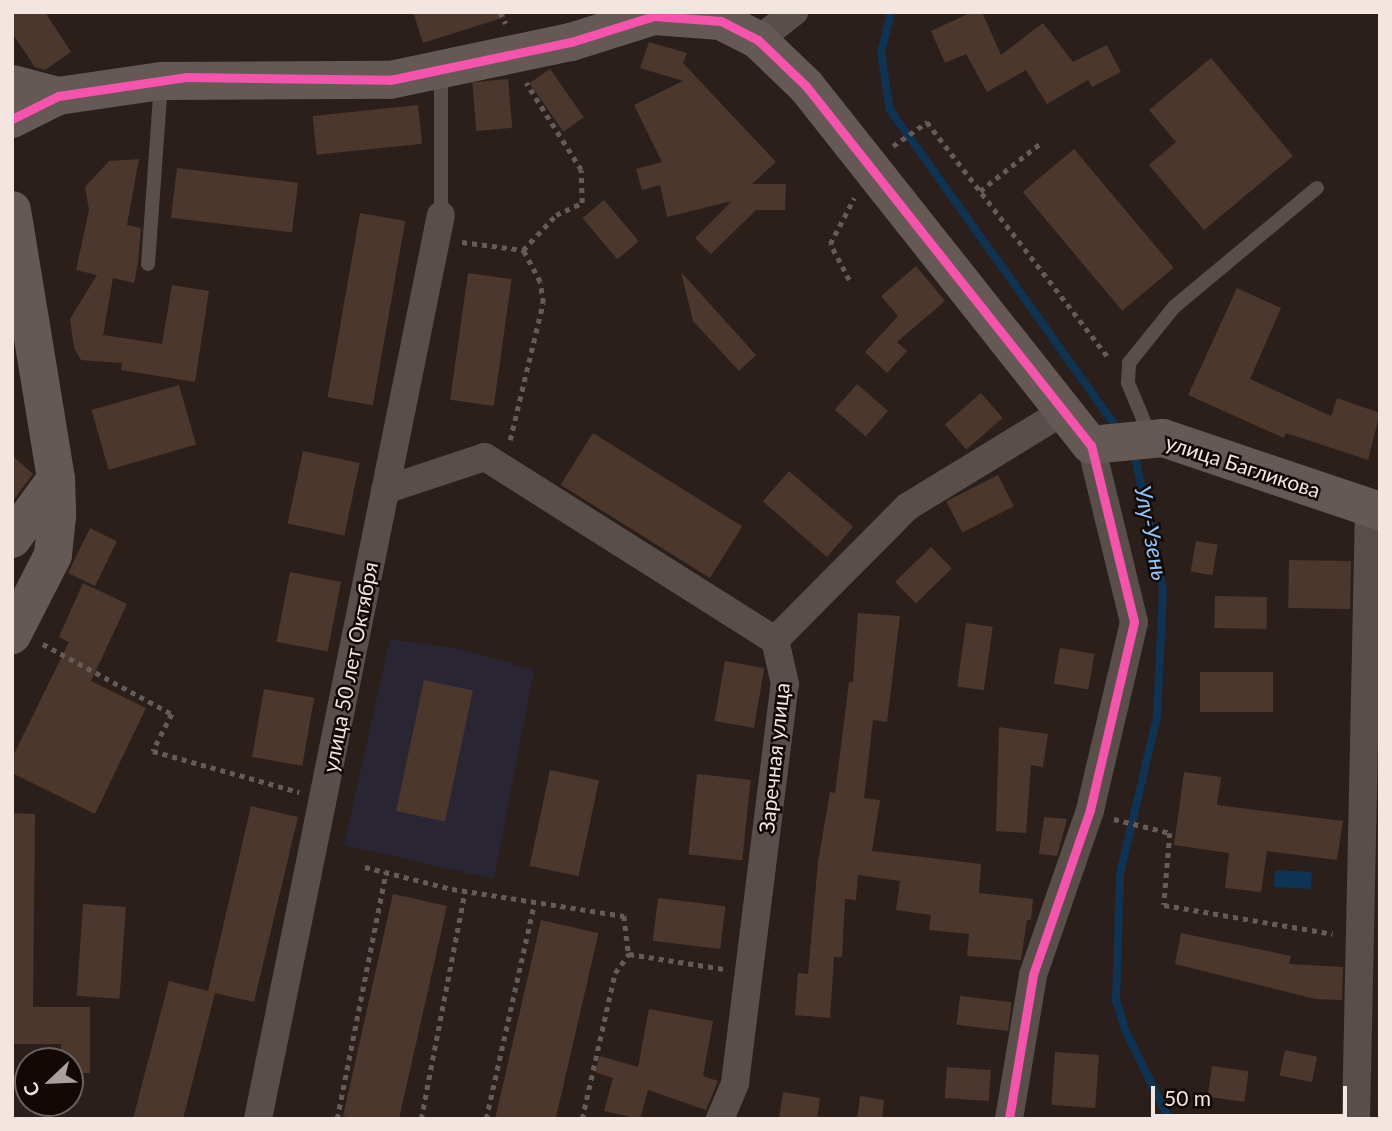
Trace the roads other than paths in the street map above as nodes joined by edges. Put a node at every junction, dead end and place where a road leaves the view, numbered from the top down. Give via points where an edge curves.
1 (794, 12) edge
2 (723, 16) edge
3 (758, 40) junction
4 (441, 69) junction
5 (161, 81) junction
6 (12, 84) edge
7 (58, 96) junction
8 (12, 119) edge
9 (1317, 188) dead end
10 (12, 209) edge
11 (441, 215) joint
12 (148, 264) dead end
13 (15, 266) edge
14 (1064, 411) junction
15 (1124, 442) junction
16 (56, 478) junction
17 (386, 490) junction
18 (1374, 509) edge
19 (12, 539) edge
20 (27, 639) edge
21 (775, 639) junction
22 (258, 1119) edge
23 (720, 1119) edge
24 (1009, 1119) edge
25 (1356, 1119) edge

1 - 3 street
2 - 3 main road
2 - 4 main road via 654,16
3 - 14 main road via 806,86
4 - 5 main road via 390,80
4 - 11 lane
5 - 7 main road
5 - 12 lane
6 - 7 main road
7 - 8 main road
9 - 15 lane via 1174,307 1129,363
10 - 13 main road
11 - 17 street, улица 50 лет Октября
13 - 16 main road
14 - 15 main road
14 - 21 street via 907,507
15 - 18 main road, улица Багликова via 1163,438
15 - 24 street via 1134,622 1090,810 1033,975
16 - 19 main road
16 - 20 main road via 52,555
17 - 21 street via 485,457
17 - 22 street, улица 50 лет Октября
18 - 25 street
21 - 23 street, Заречная улица via 785,684 735,1083

